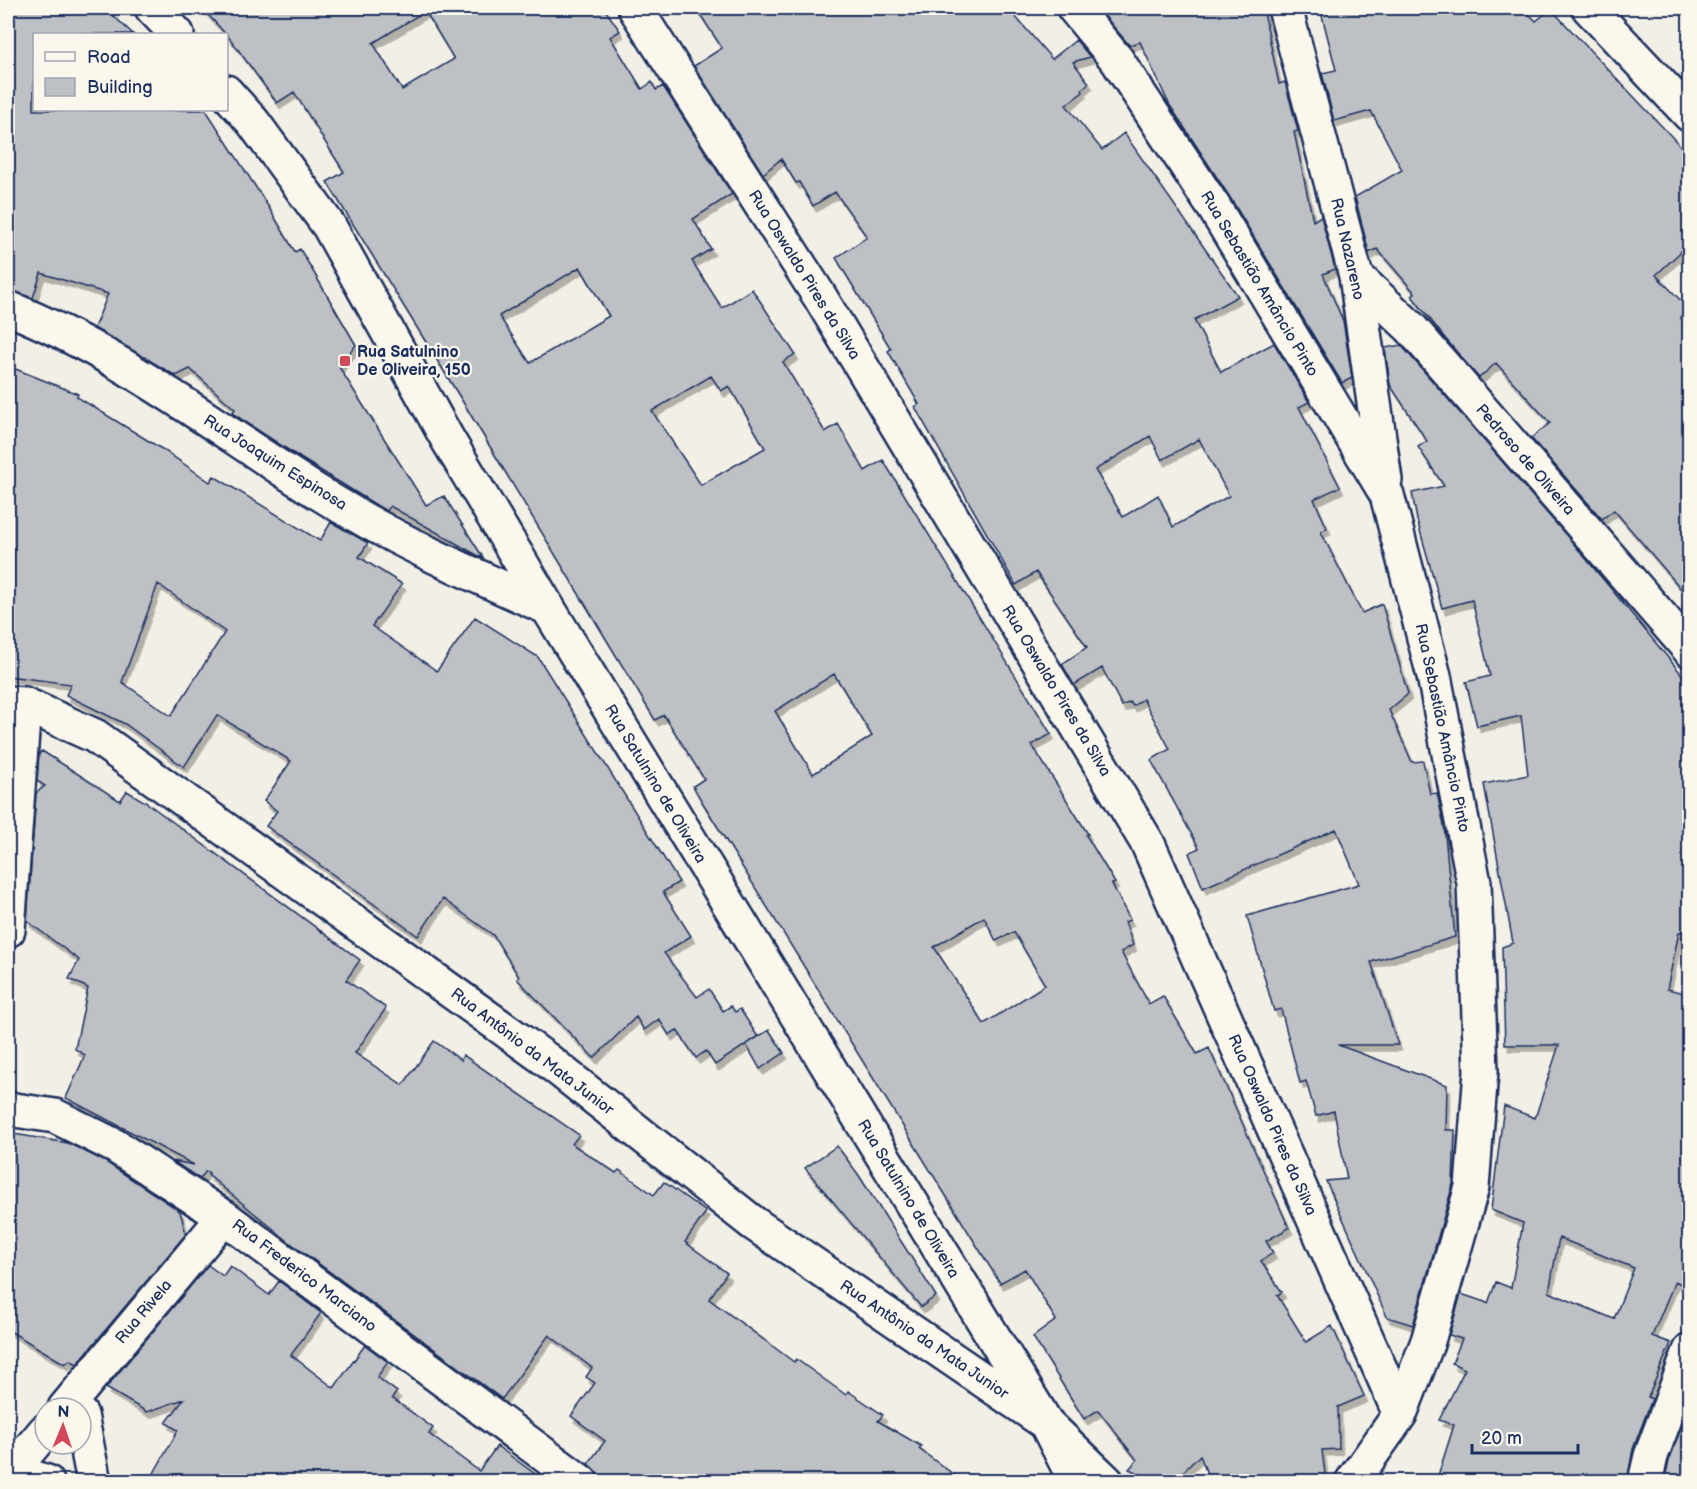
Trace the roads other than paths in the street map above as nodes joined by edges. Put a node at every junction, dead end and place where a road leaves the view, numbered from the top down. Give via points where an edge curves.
1 (152, 8) edge
2 (635, 8) edge
3 (1074, 8) edge
4 (1285, 8) edge
5 (1589, 8) edge
6 (176, 33) edge
7 (228, 94) edge
8 (1689, 115) edge
9 (1356, 276) junction
10 (8, 308) edge
11 (1387, 495) junction
12 (548, 608) junction
13 (1689, 650) edge
14 (16, 703) edge
15 (8, 930) edge
16 (8, 1109) edge
17 (224, 1217) junction
18 (1689, 1351) edge
19 (83, 1396) edge
20 (1400, 1414) junction
21 (1046, 1423) junction
22 (33, 1446) edge
23 (88, 1456) edge
24 (10, 1475) edge
25 (47, 1482) edge
26 (94, 1482) edge
27 (581, 1482) edge
28 (1076, 1482) edge
29 (1107, 1482) edge
30 (1352, 1482) edge
31 (1645, 1482) edge

1 - 6 street
2 - 20 street, Rua Oswaldo Pires da Silva via 820,297 1148,844
3 - 11 street, Rua Sebastião Amâncio Pinto via 1117,60 1215,209
4 - 9 street, Rua Nazareno
5 - 8 street
7 - 12 street, Rua Satulnino de Oliveira via 329,226 448,440
9 - 11 street, Rua Nazareno
9 - 13 street, Pedroso de Oliveira via 1410,328
10 - 12 street, Rua Joaquim Espinosa via 126,367 319,493 438,559
11 - 20 street, Rua Sebastião Amâncio Pinto via 1434,676 1474,883 1480,1071 1472,1187 1428,1341
12 - 21 street, Rua Satulnino de Oliveira
14 - 15 street
14 - 21 street, Rua Antônio da Mata Junior via 95,736 547,1060 753,1223
16 - 17 street, Rua Frederico Marciano via 55,1116 115,1146
17 - 19 street, Rua Rivela
17 - 27 street, Rua Frederico Marciano
18 - 31 street
20 - 30 street, Rua Sebastião Amâncio Pinto
21 - 28 street, Rua Satulnino de Oliveira
21 - 29 street
22 - 24 street
23 - 26 street
24 - 25 street

